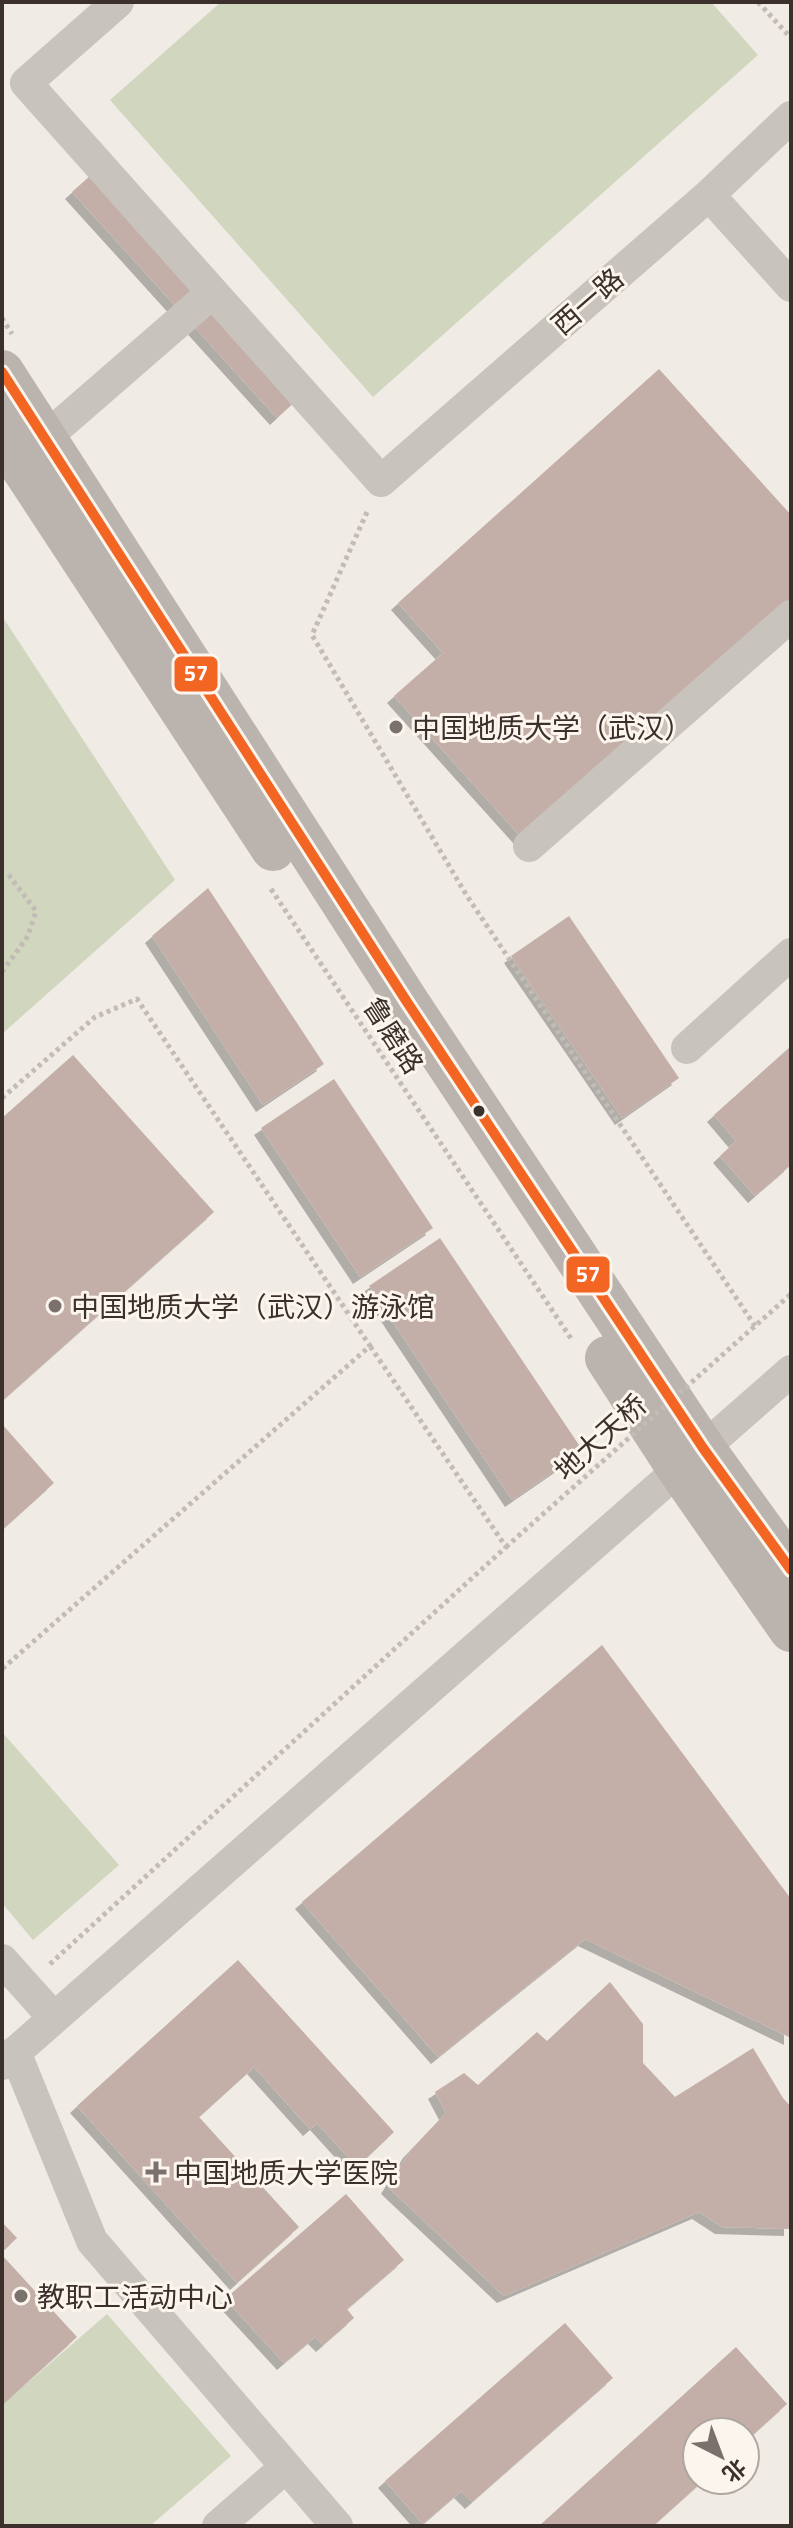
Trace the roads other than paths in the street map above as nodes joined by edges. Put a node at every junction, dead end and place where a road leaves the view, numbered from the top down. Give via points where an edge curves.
1 (118, 2) edge
2 (791, 117) edge
3 (709, 195) junction
4 (791, 286) edge
5 (212, 293) junction
6 (2, 372) edge
7 (17, 453) edge
8 (791, 616) edge
9 (529, 846) dead end
10 (791, 954) edge
11 (687, 1048) dead end
12 (791, 1371) edge
13 (683, 1466) junction
14 (791, 1570) edge
15 (791, 1630) edge
16 (2, 1960) edge
17 (54, 2018) junction
18 (8, 2058) edge
19 (286, 2467) junction
20 (218, 2526) edge
21 (337, 2526) edge

1 - 5 street via 26,83
2 - 3 street, 西一路
3 - 4 street
3 - 5 street, 西一路 via 381,481
5 - 7 street
6 - 7 main road, 鲁磨路
7 - 13 main road, 鲁磨路 via 407,1002
8 - 9 street
10 - 11 street
12 - 13 street
13 - 14 main road, 鲁磨路
13 - 15 main road, 鲁磨路
13 - 17 street
16 - 17 street
17 - 18 street
18 - 19 street via 92,2241
19 - 20 street
19 - 21 street

